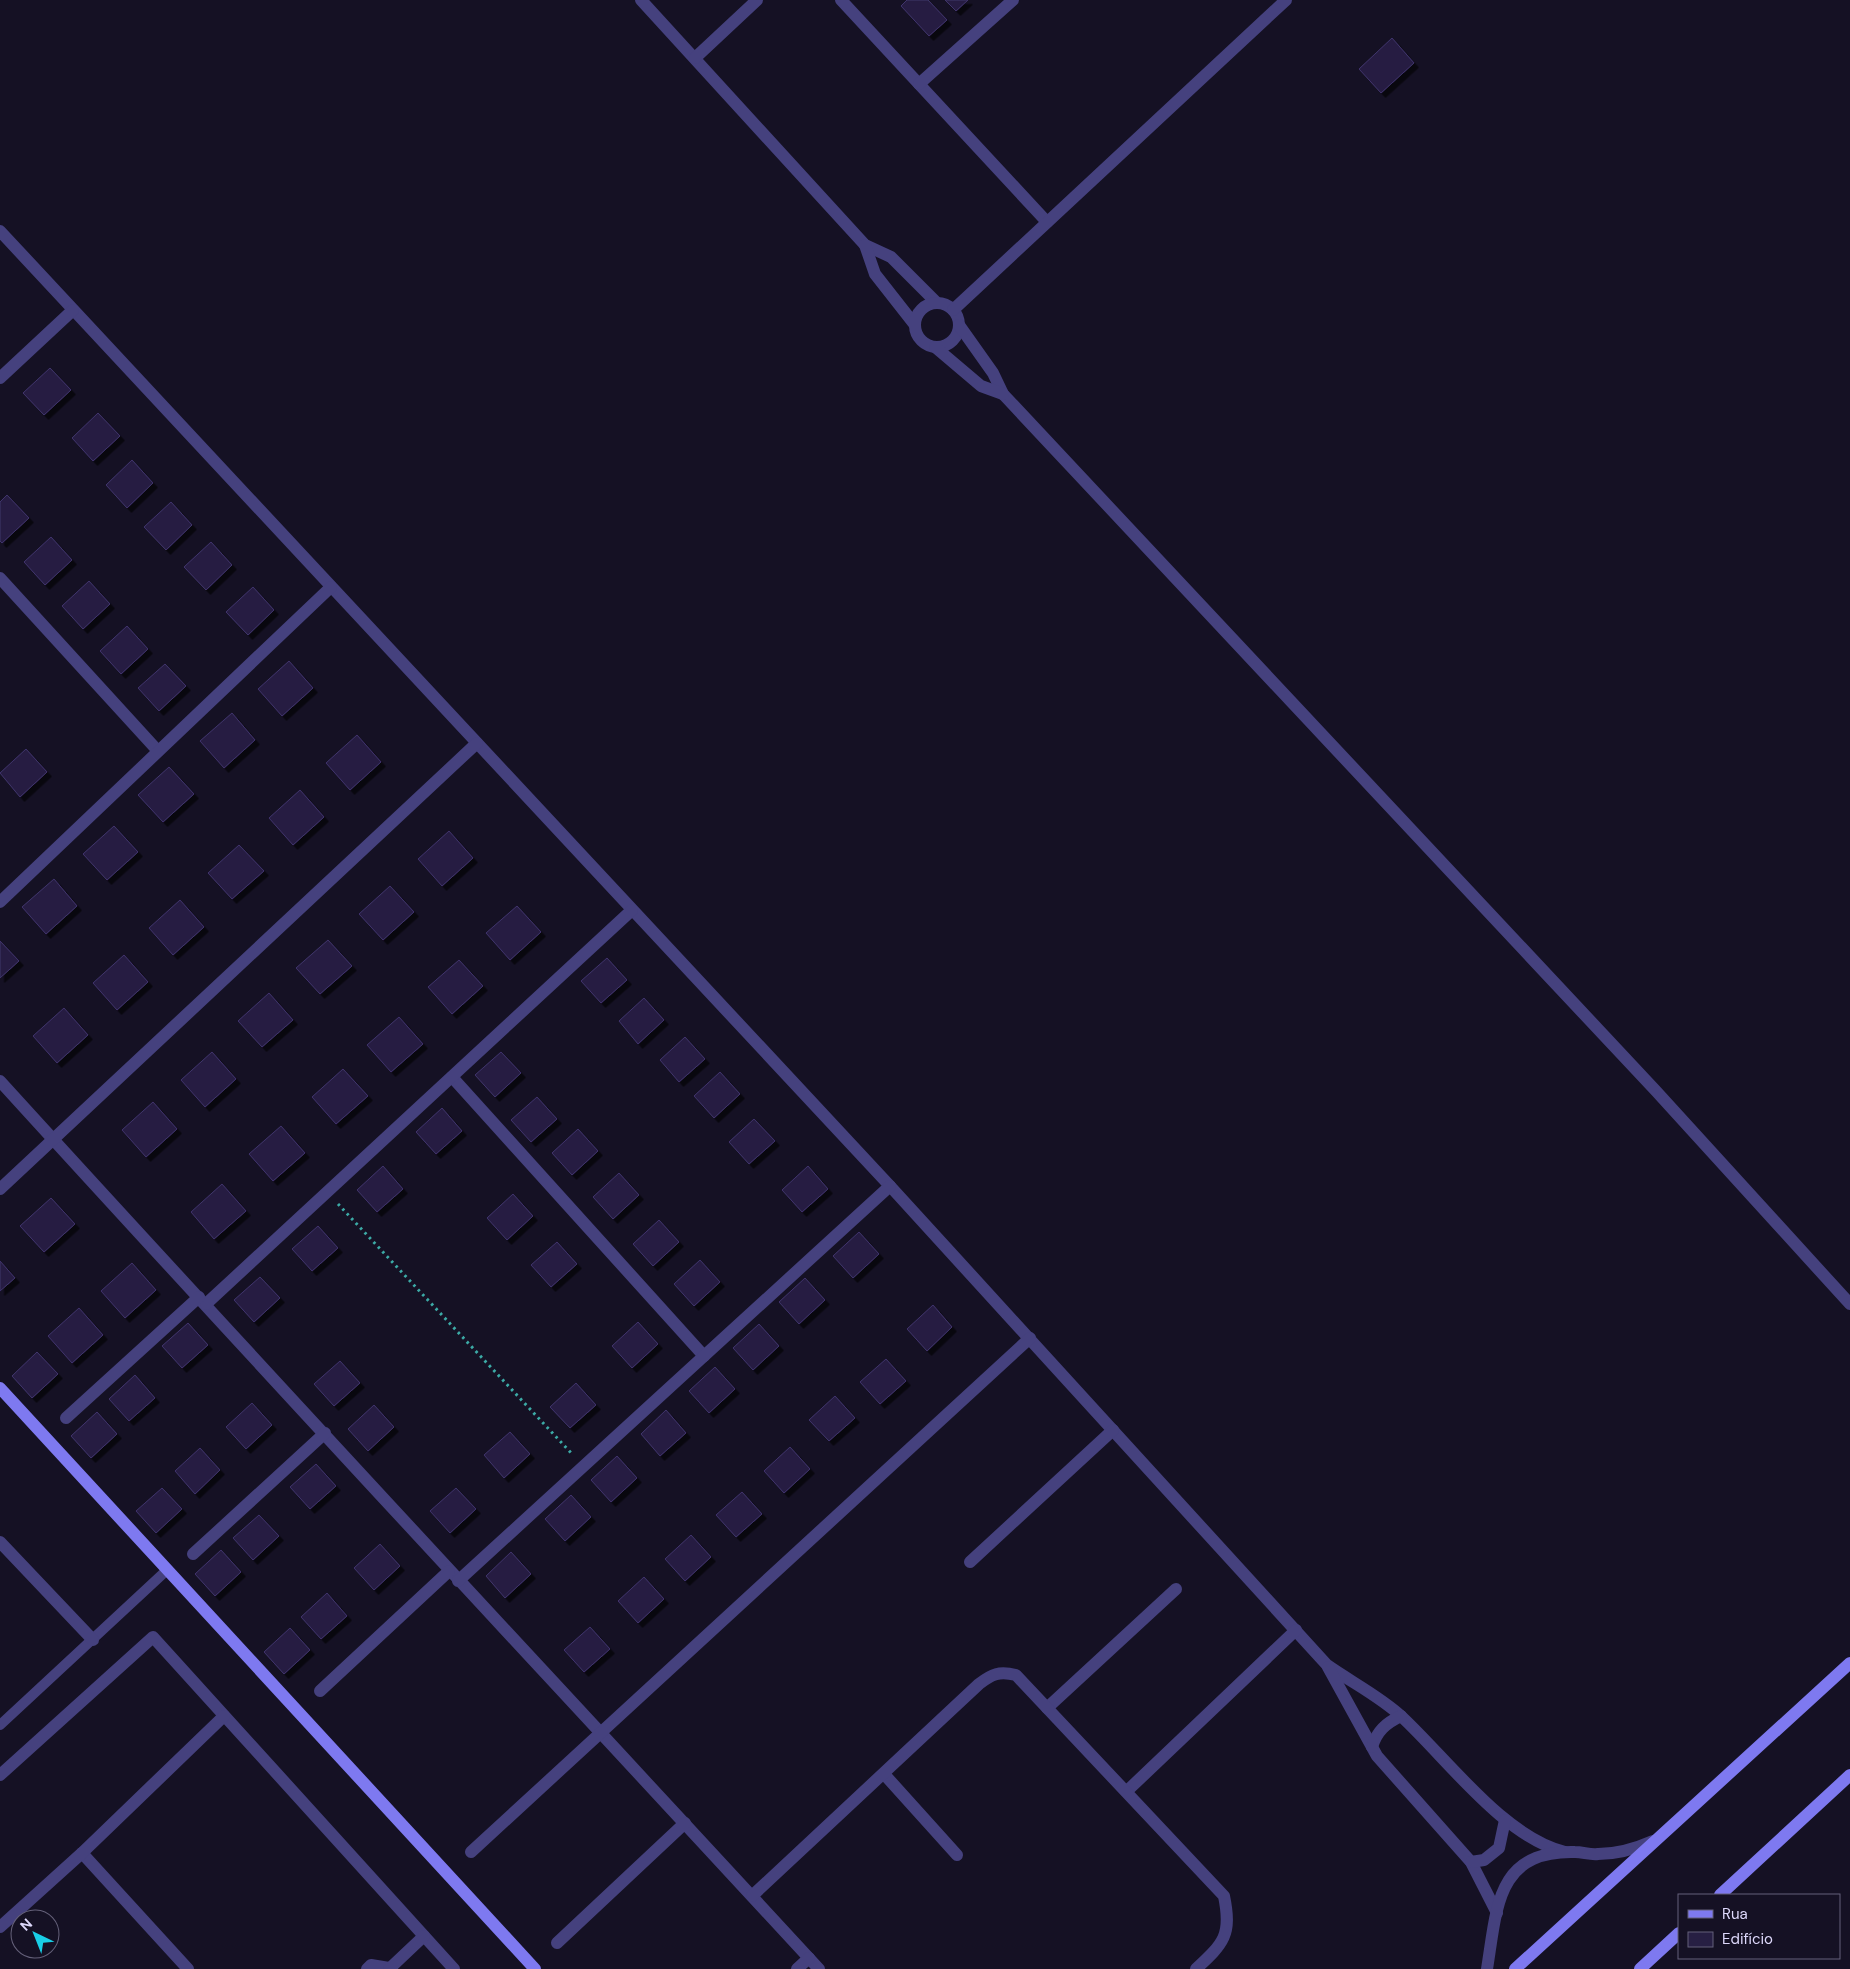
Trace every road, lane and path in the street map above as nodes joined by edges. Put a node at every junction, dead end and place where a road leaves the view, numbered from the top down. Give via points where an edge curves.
1 (641, 0) edge
2 (757, 0) edge
3 (840, 0) edge
4 (1013, 0) edge
5 (1286, 0) edge
6 (695, 58) junction
7 (919, 84) junction
8 (1047, 222) junction
9 (0, 231) edge
10 (865, 245) junction
11 (937, 303) junction
12 (73, 310) junction
13 (953, 310) junction
14 (959, 325) junction
15 (915, 326) junction
16 (935, 347) junction
17 (0, 378) edge
18 (1002, 394) junction
19 (0, 578) edge
20 (331, 587) junction
21 (477, 743) junction
22 (158, 751) junction
23 (0, 902) edge
24 (632, 910) junction
25 (452, 1077) junction
26 (0, 1081) edge
27 (53, 1140) junction
28 (890, 1186) junction
29 (0, 1189) edge
30 (327, 1192) junction
31 (202, 1301) junction
32 (1850, 1304) edge
33 (1030, 1338) junction
34 (704, 1356) junction
35 (0, 1388) edge
36 (66, 1418) dead end
37 (1113, 1430) junction
38 (325, 1433) junction
39 (583, 1466) junction
40 (0, 1542) edge
41 (193, 1554) dead end
42 (970, 1562) dead end
43 (167, 1570) junction
44 (454, 1576) junction
45 (1176, 1589) dead end
46 (1296, 1630) junction
47 (93, 1640) junction
48 (1850, 1663) edge
49 (1327, 1665) junction
50 (320, 1691) dead end
51 (1047, 1708) junction
52 (224, 1716) junction
53 (1400, 1716) junction
54 (1, 1722) edge
55 (600, 1731) junction
56 (1372, 1747) junction
57 (884, 1774) junction
58 (0, 1775) edge
59 (1850, 1775) edge
60 (1127, 1791) junction
61 (1505, 1820) junction
62 (685, 1823) junction
63 (1660, 1838) junction
64 (471, 1852) dead end
65 (1565, 1852) junction
66 (82, 1853) junction
67 (957, 1855) dead end
68 (1471, 1862) junction
69 (1721, 1894) edge
70 (752, 1896) junction
71 (1497, 1913) junction
72 (0, 1927) edge
73 (1678, 1934) edge
74 (424, 1936) junction
75 (556, 1943) dead end
76 (809, 1958) junction
77 (188, 1969) edge
78 (367, 1969) edge
79 (389, 1969) edge
80 (454, 1969) edge
81 (535, 1969) edge
82 (798, 1969) edge
83 (819, 1969) edge
84 (1196, 1969) edge
85 (1487, 1969) edge
86 (1515, 1969) edge
87 (1640, 1969) edge

1 - 6 street
2 - 6 street
3 - 7 street
4 - 7 street
5 - 8 street
6 - 10 street
7 - 8 street
8 - 13 street
9 - 12 street
10 - 11 street via 891,257
10 - 15 street via 874,274
11 - 13 street
11 - 15 street via 922,310
12 - 17 street
12 - 20 street
13 - 14 street
14 - 16 street via 949,344
14 - 18 street via 993,373
15 - 16 street via 921,340
16 - 18 street via 981,386
18 - 32 street via 1656,1091
19 - 22 street
20 - 21 street
20 - 22 street
21 - 24 street
21 - 27 street
22 - 23 street
24 - 25 street
24 - 28 street
25 - 30 street
25 - 34 street
26 - 27 street
27 - 29 street
27 - 31 street
28 - 33 street
28 - 34 street
30 - 31 street
30 - 39 path
31 - 36 street
31 - 38 street
33 - 37 street
33 - 55 street
34 - 39 street
35 - 43 street
37 - 42 street
37 - 46 street
38 - 41 street
38 - 44 street
39 - 44 street
40 - 47 street
43 - 47 lane
43 - 81 street
44 - 50 street
44 - 55 street
45 - 51 street
46 - 49 street
46 - 60 street
47 - 54 lane
48 - 63 street
49 - 53 street
49 - 56 street
51 - 57 street via 1016,1675 1002,1672 991,1675
51 - 60 street
52 - 58 street via 153,1637
52 - 66 street
52 - 74 street
53 - 56 street via 1383,1727
53 - 61 street
55 - 62 street
55 - 64 street
56 - 68 street
57 - 67 street
57 - 70 street
59 - 69 street
60 - 84 street via 1224,1896 1228,1916 1226,1936
61 - 65 street via 1534,1841
61 - 68 street via 1499,1848 1484,1860
62 - 70 street
62 - 75 street
63 - 65 street via 1618,1853
63 - 86 street
65 - 71 street via 1543,1855 1523,1865 1509,1878 1500,1894
66 - 72 street
66 - 77 street
68 - 71 street
70 - 76 street
71 - 85 street
73 - 87 street
74 - 79 street
74 - 80 street
76 - 82 street
76 - 83 street
78 - 79 street via 371,1965

